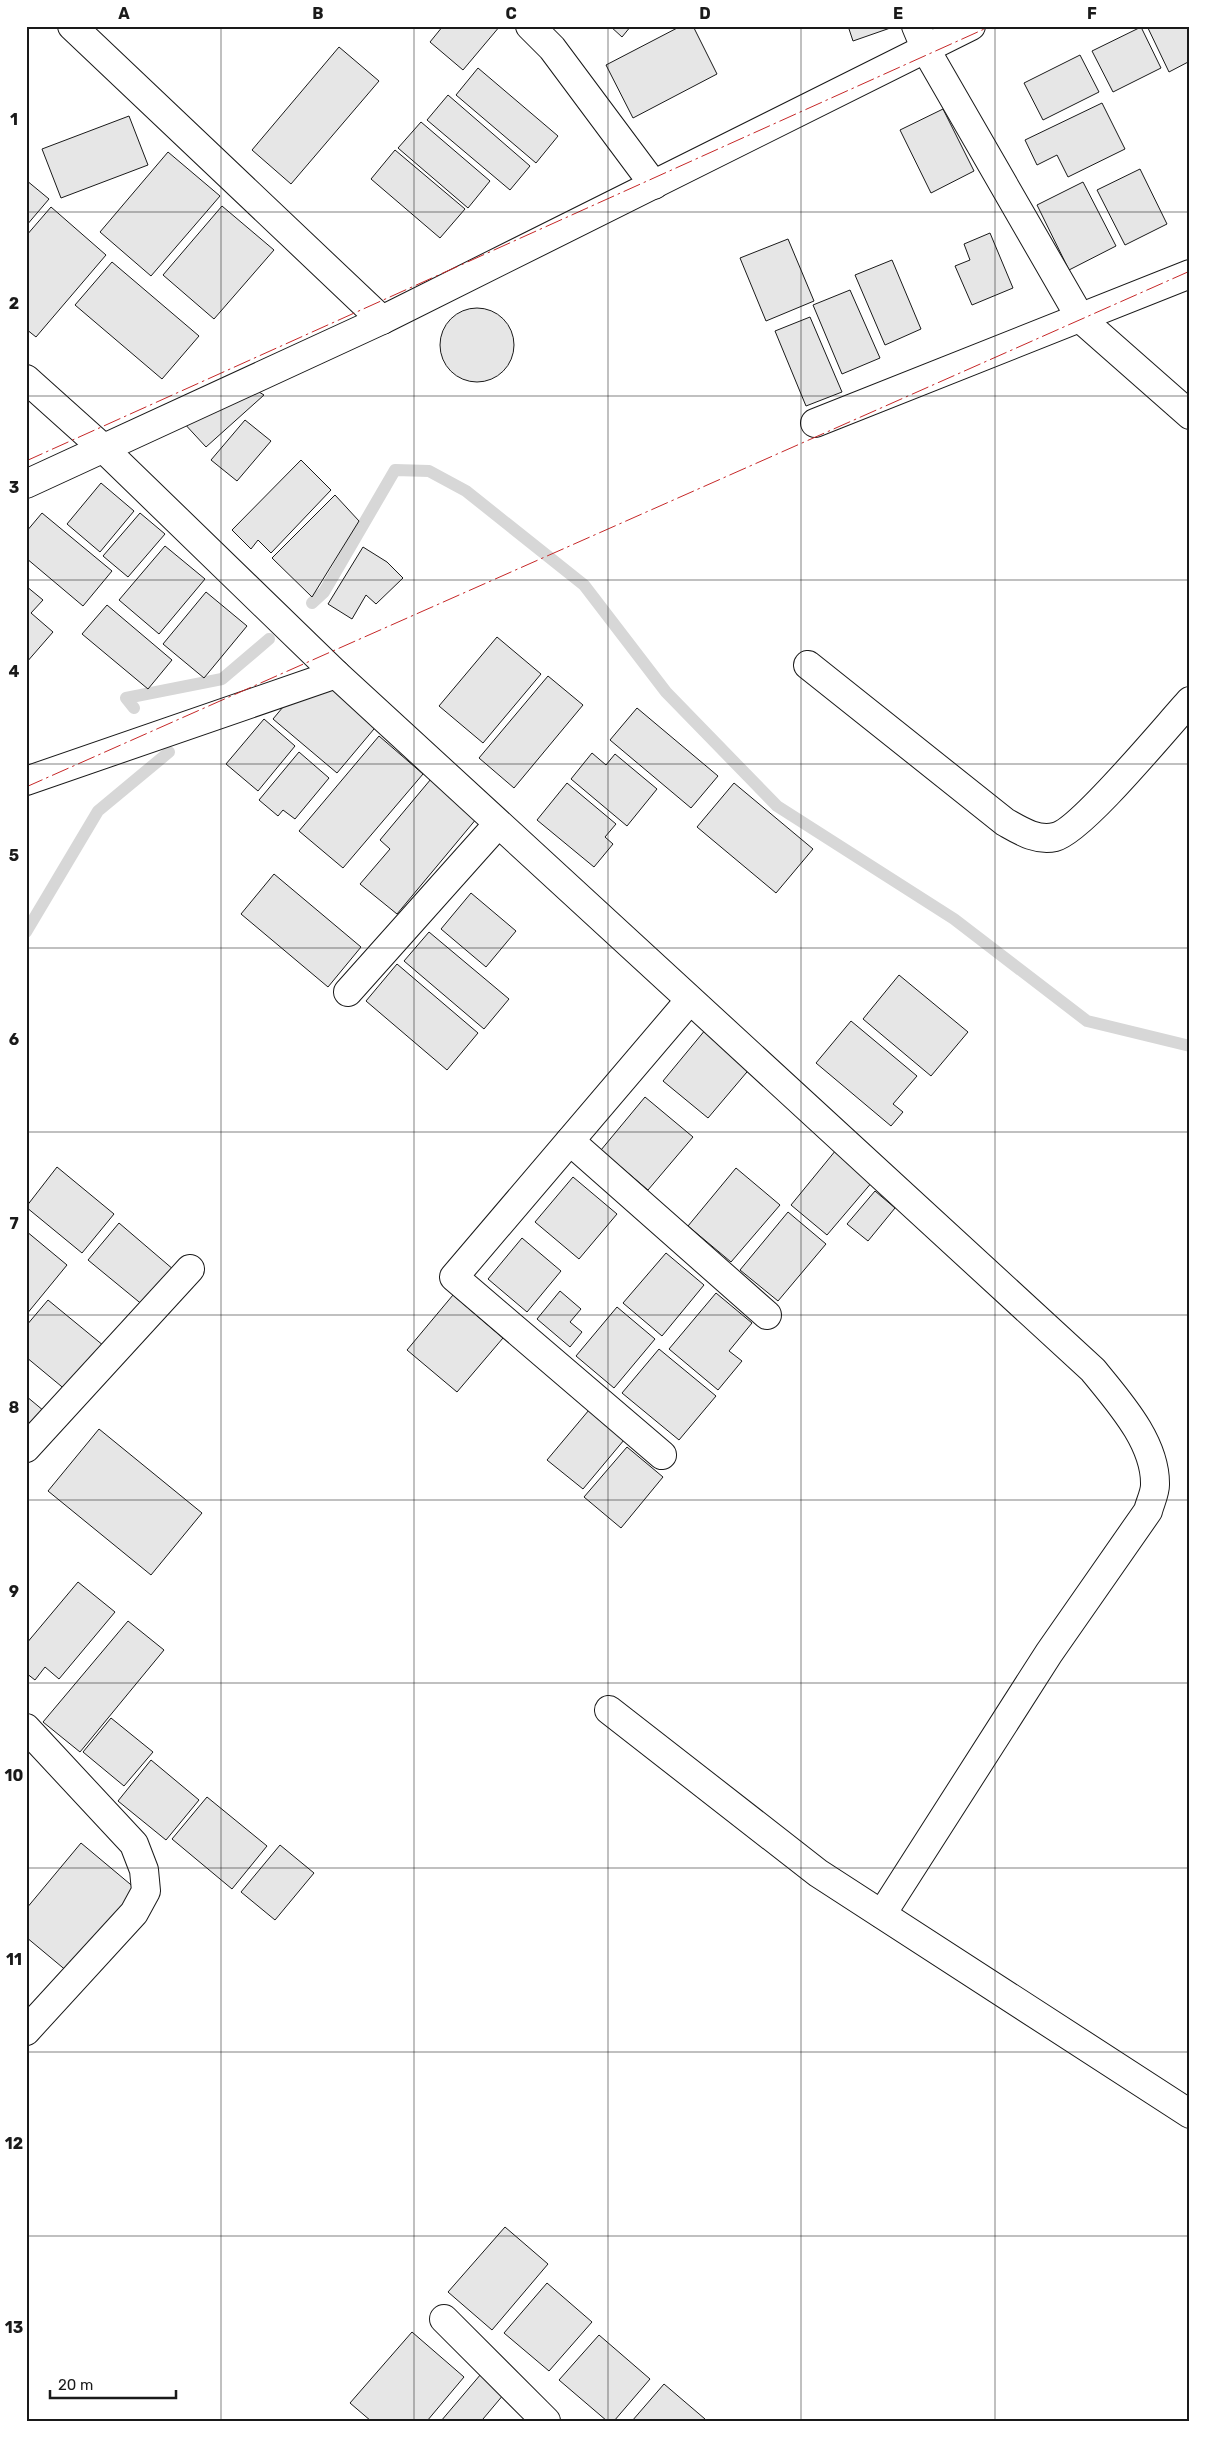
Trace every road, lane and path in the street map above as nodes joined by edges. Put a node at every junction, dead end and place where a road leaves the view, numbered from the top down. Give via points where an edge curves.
1 (72, 26) edge
2 (530, 26) edge
3 (971, 26) edge
4 (921, 38) edge
5 (654, 185) junction
6 (1190, 274) edge
7 (1081, 319) junction
8 (382, 320) junction
9 (26, 379) edge
10 (1190, 416) edge
11 (815, 423) dead end
12 (104, 448) junction
13 (26, 484) edge
14 (808, 666) dead end
15 (336, 674) junction
16 (1190, 701) edge
17 (26, 781) edge
18 (498, 824) junction
19 (348, 992) dead end
20 (689, 1001) junction
21 (570, 1141) junction
22 (190, 1268) dead end
23 (767, 1316) dead end
24 (26, 1448) edge
25 (662, 1455) dead end
26 (609, 1710) dead end
27 (31, 1743) edge
28 (882, 1914) junction
29 (26, 2031) edge
30 (1190, 2114) edge
31 (444, 2319) dead end
32 (546, 2421) edge

1 - 8 street
2 - 5 street via 552,48
3 - 4 street
4 - 5 street
4 - 7 street
5 - 8 street
6 - 7 street
7 - 10 street
7 - 11 street
8 - 12 street
9 - 12 street
12 - 13 street
12 - 15 street
14 - 16 street via 1005,822 1033,837 1056,837 1080,823
15 - 17 street
15 - 18 street
18 - 19 street
18 - 20 street
20 - 21 street
20 - 28 street via 1093,1370 1130,1415 1150,1458 1155,1485 1148,1511 1049,1653
21 - 23 street
21 - 25 street via 454,1277
22 - 24 street
26 - 28 street via 818,1873
27 - 29 street via 134,1844 144,1870 146,1891 134,1912
28 - 30 street
31 - 32 street

